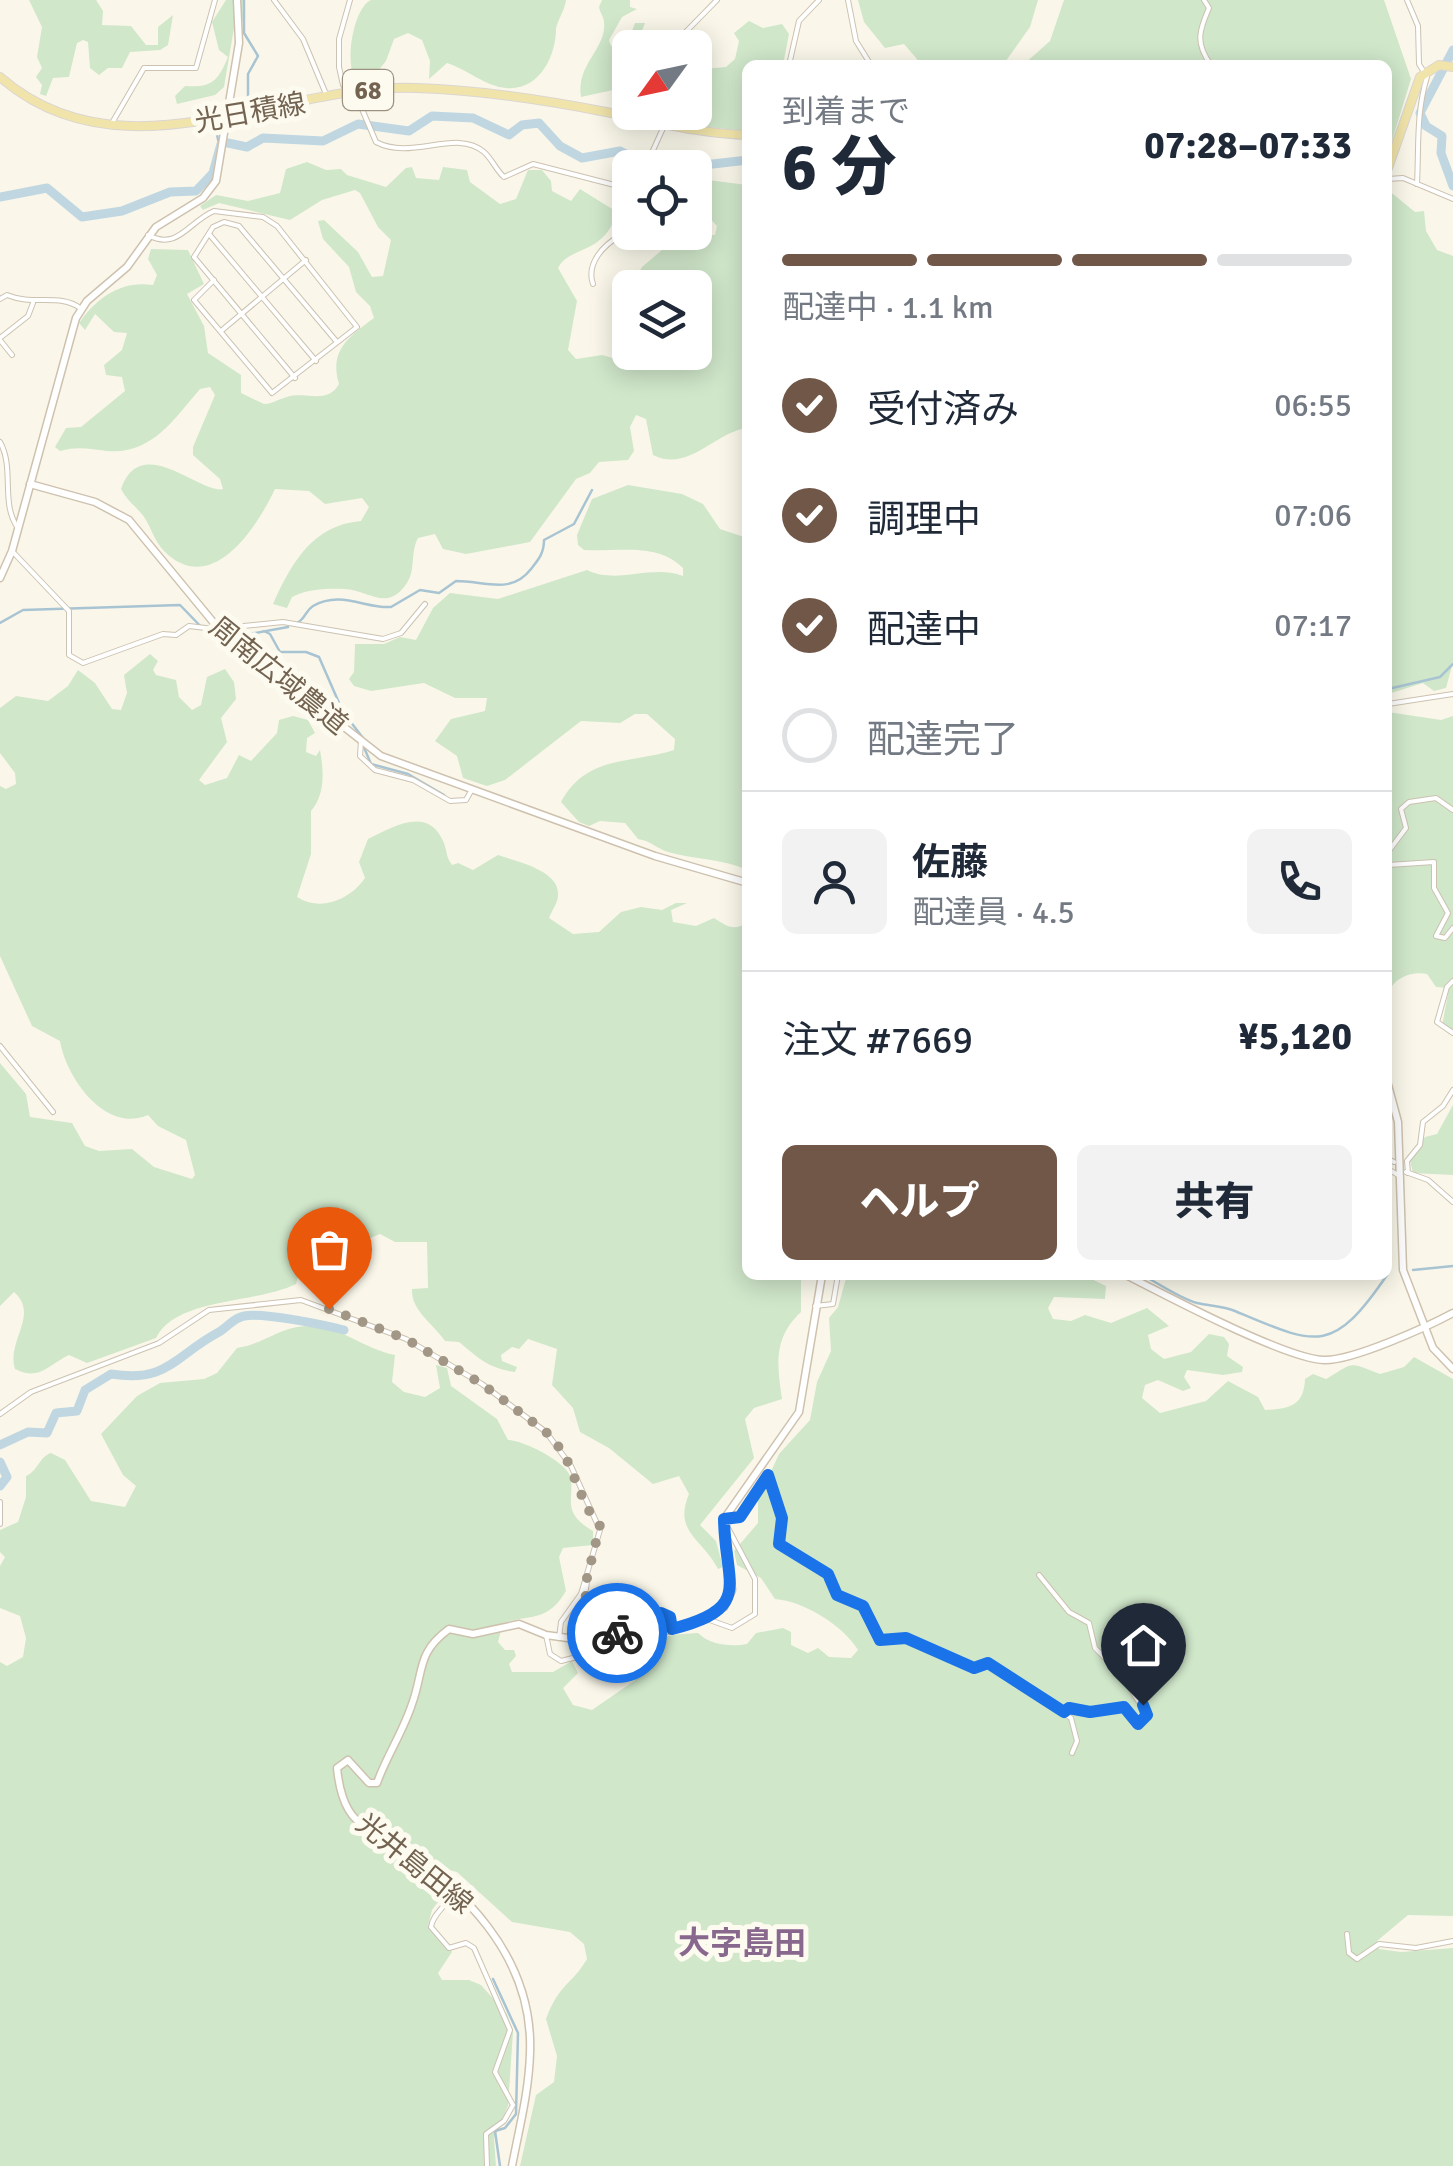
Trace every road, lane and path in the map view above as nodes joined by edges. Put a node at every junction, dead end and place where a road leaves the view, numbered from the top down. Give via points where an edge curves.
1 (215, 0) edge
2 (237, 0) edge
3 (274, 0) edge
4 (350, 0) edge
5 (717, 0) edge
6 (819, 0) edge
7 (848, 0) edge
8 (1204, 0) edge
9 (1408, 0) edge
10 (688, 30) edge
11 (790, 60) edge
12 (868, 60) edge
13 (1209, 60) edge
14 (1446, 66) edge
15 (1424, 72) junction
16 (0, 77) edge
17 (348, 94) junction
18 (327, 98) junction
19 (612, 111) edge
20 (224, 120) junction
21 (112, 124) junction
22 (710, 130) edge
23 (742, 134) edge
24 (1392, 157) edge
25 (1392, 179) edge
26 (612, 184) edge
27 (1417, 184) junction
28 (1453, 198) edge
29 (208, 233) junction
30 (148, 236) junction
31 (612, 240) edge
32 (306, 260) junction
33 (284, 278) junction
34 (214, 280) junction
35 (593, 284) dead end
36 (263, 296) junction
37 (0, 299) edge
38 (33, 304) junction
39 (81, 309) junction
40 (241, 314) junction
41 (220, 331) junction
42 (0, 339) edge
43 (337, 342) junction
44 (12, 355) dead end
45 (316, 360) junction
46 (295, 378) junction
47 (0, 442) edge
48 (30, 484) junction
49 (18, 528) junction
50 (12, 551) junction
51 (0, 578) edge
52 (424, 604) dead end
53 (222, 631) junction
54 (1453, 694) edge
55 (1392, 703) edge
56 (361, 742) junction
57 (471, 791) junction
58 (1453, 810) edge
59 (1392, 847) edge
60 (1392, 866) edge
61 (742, 881) edge
62 (1453, 928) edge
63 (1453, 982) edge
64 (1453, 1033) edge
65 (0, 1046) edge
66 (1453, 1090) edge
67 (1392, 1100) edge
68 (53, 1112) dead end
69 (1392, 1170) edge
70 (1403, 1172) junction
71 (1453, 1202) edge
72 (821, 1280) edge
73 (837, 1280) edge
74 (1137, 1280) edge
75 (816, 1306) junction
76 (1453, 1313) edge
77 (1424, 1325) junction
78 (1453, 1370) edge
79 (0, 1414) edge
80 (0, 1502) edge
81 (724, 1519) junction
82 (0, 1524) edge
83 (1039, 1574) dead end
84 (587, 1578) junction
85 (707, 1619) junction
86 (672, 1629) junction
87 (546, 1635) junction
88 (559, 1638) junction
89 (630, 1644) junction
90 (1064, 1712) junction
91 (1072, 1753) dead end
92 (452, 1890) junction
93 (1347, 1934) dead end
94 (1453, 1941) edge
95 (512, 2105) junction
96 (522, 2107) junction
97 (487, 2166) edge
98 (512, 2166) edge

1 - 21 street via 196,68 144,68
2 - 20 street via 239,42
3 - 18 street via 304,39
4 - 17 street via 338,52
5 - 10 street
6 - 11 street via 799,20
7 - 12 street via 856,41
8 - 13 street via 1209,8 1198,41
9 - 15 street
14 - 15 main road
15 - 24 main road
15 - 27 street
16 - 21 main road, 光日積線 / 68 via 42,106
17 - 18 main road, 光日積線 / 68
17 - 19 main road, 光日積線 / 68 via 420,88
17 - 26 street via 376,142 403,152 450,143 474,147 504,177 533,164
18 - 20 main road, 光日積線 / 68
20 - 21 main road, 光日積線 / 68
20 - 30 street via 216,180 203,198
22 - 23 main road, 光日積線 / 68
25 - 27 street
27 - 28 street
29 - 33 street via 234,222
29 - 34 street via 194,257
29 - 36 street
30 - 32 street via 173,241 220,210 271,221
30 - 39 street via 127,267
31 - 35 street via 593,266
32 - 33 street
32 - 43 street via 356,322
33 - 36 street
33 - 43 street
34 - 40 street
34 - 41 street via 194,300
36 - 40 street
36 - 45 street
37 - 38 street via 7,295
38 - 39 street via 64,300
38 - 42 street
39 - 48 street
40 - 41 street
40 - 46 street
41 - 46 street via 272,393
42 - 44 street
43 - 45 street
45 - 46 street
47 - 49 street via 6,506
48 - 49 street
48 - 53 street, 周南広域農道 via 95,502 129,520
49 - 50 street
50 - 51 street
50 - 53 street via 67,608 69,655 83,663 199,626
52 - 53 street via 402,633 383,639 283,622
53 - 56 street, 周南広域農道
54 - 55 street
56 - 57 street, 周南広域農道
56 - 57 street via 360,756 374,770 413,780 454,802
57 - 61 street, 周南広域農道
58 - 59 street via 1436,798 1409,802 1402,809 1406,828
60 - 62 street via 1434,862 1434,888 1448,913 1436,936 1446,938
63 - 64 street via 1438,1022
65 - 68 street
66 - 70 street via 1423,1122 1420,1145
67 - 70 street
69 - 70 street
70 - 71 street via 1428,1180
70 - 77 street via 1400,1253
72 - 75 street
73 - 75 street via 833,1304
74 - 77 street via 1315,1359 1335,1360
75 - 81 street via 799,1412
76 - 77 street
77 - 78 street
79 - 84 street via 31,1392 159,1343 209,1310 310,1302 406,1339 546,1432 564,1453 600,1526
80 - 82 street
81 - 85 street via 732,1590
81 - 85 street via 755,1579 757,1604 740,1627
81 - 90 street via 740,1517 768,1475 781,1506 779,1544 828,1574 837,1595 863,1606 880,1640 906,1638 974,1668 988,1663
83 - 90 street via 1069,1612 1089,1623 1095,1648 1147,1715 1138,1724 1124,1707
84 - 86 street via 582,1615 594,1631 645,1628 661,1613 670,1617
84 - 88 street
85 - 86 street, 光井島田線
86 - 89 street, 光井島田線
87 - 88 street, 光井島田線
87 - 89 street via 554,1658 606,1661
87 - 92 street, 光井島田線 via 510,1623 473,1634 444,1632 418,1664 412,1707 377,1783 348,1760 337,1768 341,1795 358,1821 382,1830
88 - 89 street, 光井島田線
90 - 91 street via 1076,1731
92 - 95 street via 432,1927 449,1948 470,1944 488,1972 510,2030 495,2072
92 - 96 street, 光井島田線 via 494,1930 517,1974 530,2042
93 - 94 street via 1349,1953 1357,1959 1380,1944 1416,1948
95 - 96 street
95 - 97 street via 486,2134
96 - 98 street, 光井島田線

